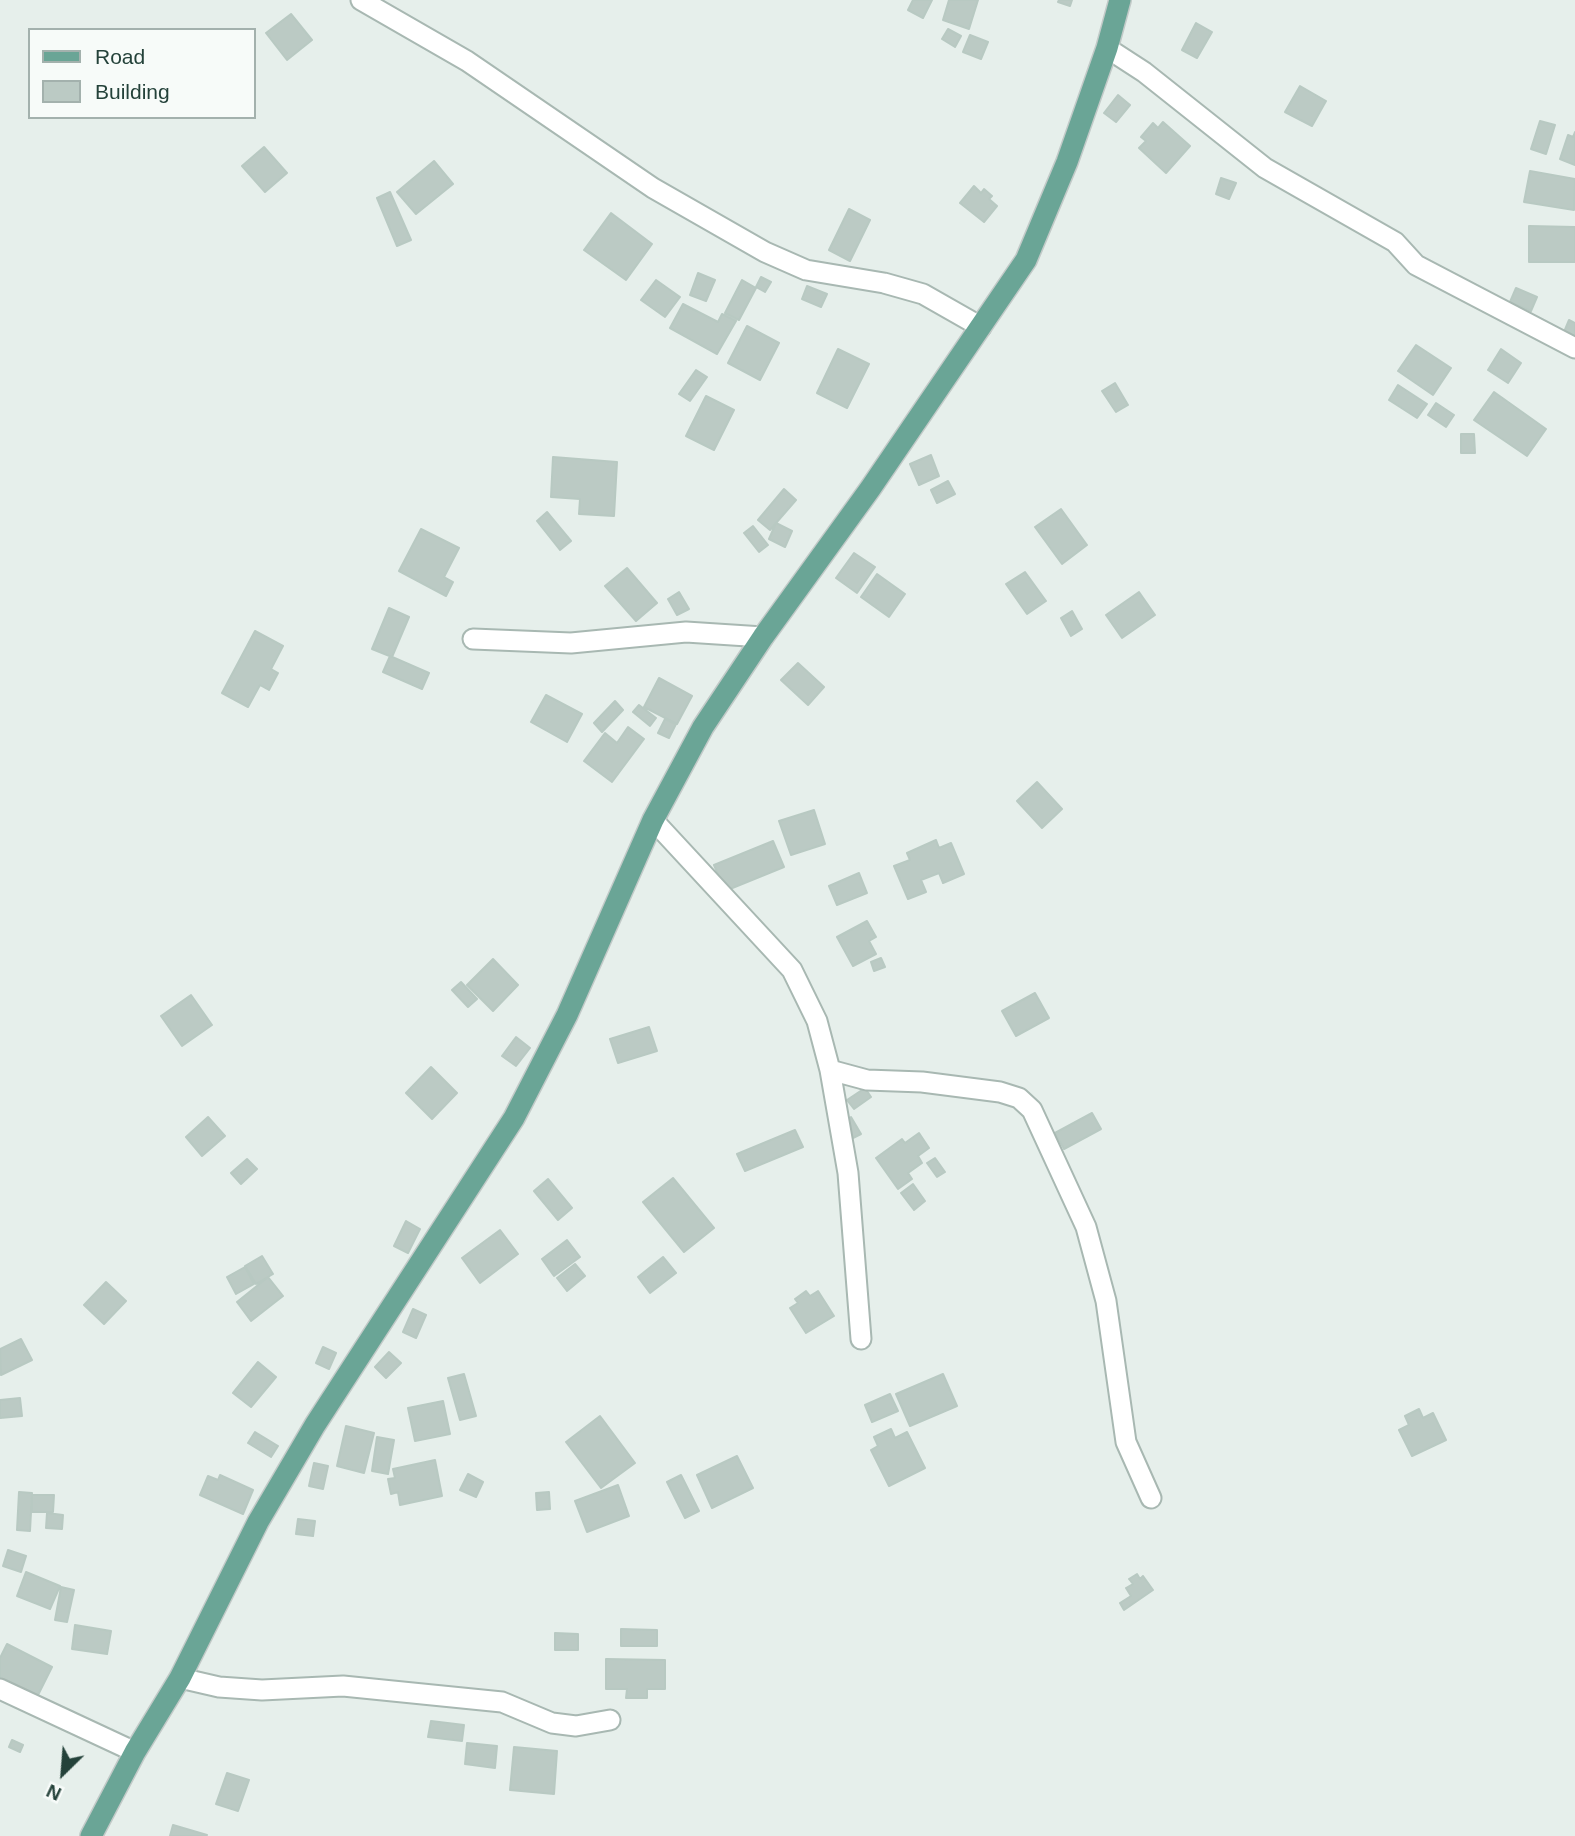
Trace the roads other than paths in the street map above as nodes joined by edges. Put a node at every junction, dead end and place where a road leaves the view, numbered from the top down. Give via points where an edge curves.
1 (361, 0) edge
2 (1120, 0) edge
3 (1107, 48) junction
4 (981, 327) junction
5 (1575, 348) edge
6 (763, 637) junction
7 (473, 639) dead end
8 (653, 820) junction
9 (830, 1070) junction
10 (862, 1339) dead end
11 (1151, 1498) dead end
12 (180, 1678) junction
13 (0, 1689) edge
14 (610, 1720) dead end
15 (135, 1752) junction
16 (91, 1836) edge

1 - 4 street via 467,61 653,188 765,251 806,270 922,294
2 - 3 main road
3 - 4 main road via 1068,162 1026,260
3 - 5 street via 1265,168 1395,242 1416,265
4 - 6 main road
6 - 7 street via 686,632 571,643
6 - 8 main road via 703,727
8 - 9 street via 792,970 817,1021
8 - 12 main road via 567,1015 514,1118 315,1425 258,1522
9 - 10 street via 848,1173
9 - 11 street via 867,1080 1000,1092 1019,1098 1032,1110 1086,1227 1106,1301 1126,1442
12 - 14 street via 261,1690 343,1685 502,1702 552,1723 576,1726
12 - 15 main road
13 - 15 street
15 - 16 main road

